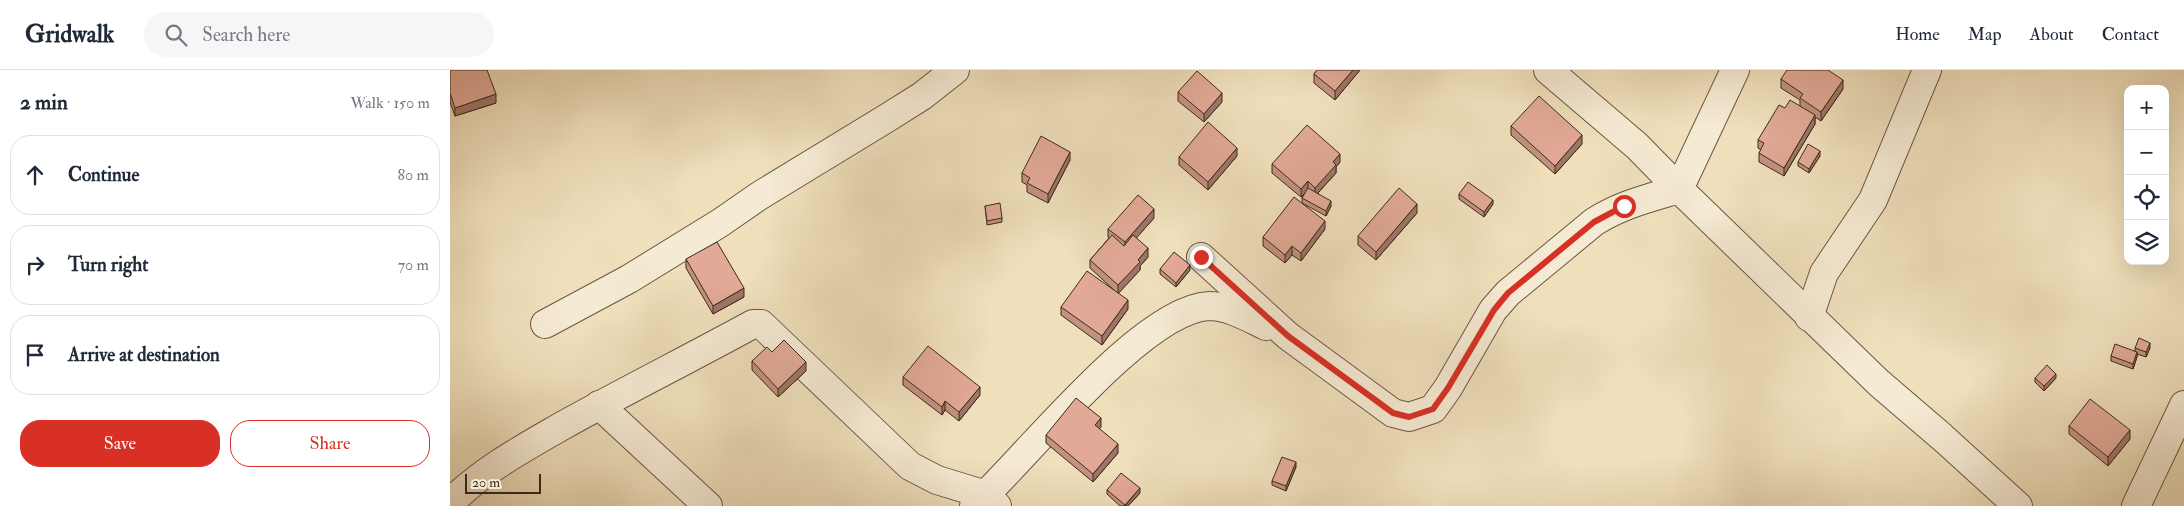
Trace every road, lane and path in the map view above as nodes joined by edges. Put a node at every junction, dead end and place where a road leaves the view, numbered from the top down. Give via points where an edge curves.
1 (955, 70) edge
2 (1548, 70) edge
3 (1735, 70) edge
4 (1927, 70) edge
5 (1678, 189) junction
6 (1201, 257) dead end
7 (1809, 317) junction
8 (545, 324) dead end
9 (1288, 336) junction
10 (599, 405) junction
11 (2184, 405) edge
12 (986, 502) edge
13 (450, 503) edge
14 (708, 506) edge
15 (2018, 506) edge
16 (2136, 506) edge

1 - 8 street via 922,96 720,223 629,279
2 - 5 street via 1636,146
3 - 5 street
4 - 7 street via 1873,200 1824,274
5 - 7 street
5 - 9 street via 1608,213 1508,293 1494,310 1433,409 1409,417 1393,413
6 - 9 street
7 - 15 street via 1878,383
9 - 12 street via 1231,310 1209,306 1190,311 1148,332 1096,380
10 - 12 street via 753,324 761,324 910,466
10 - 13 street via 500,461
10 - 14 street
11 - 16 street

